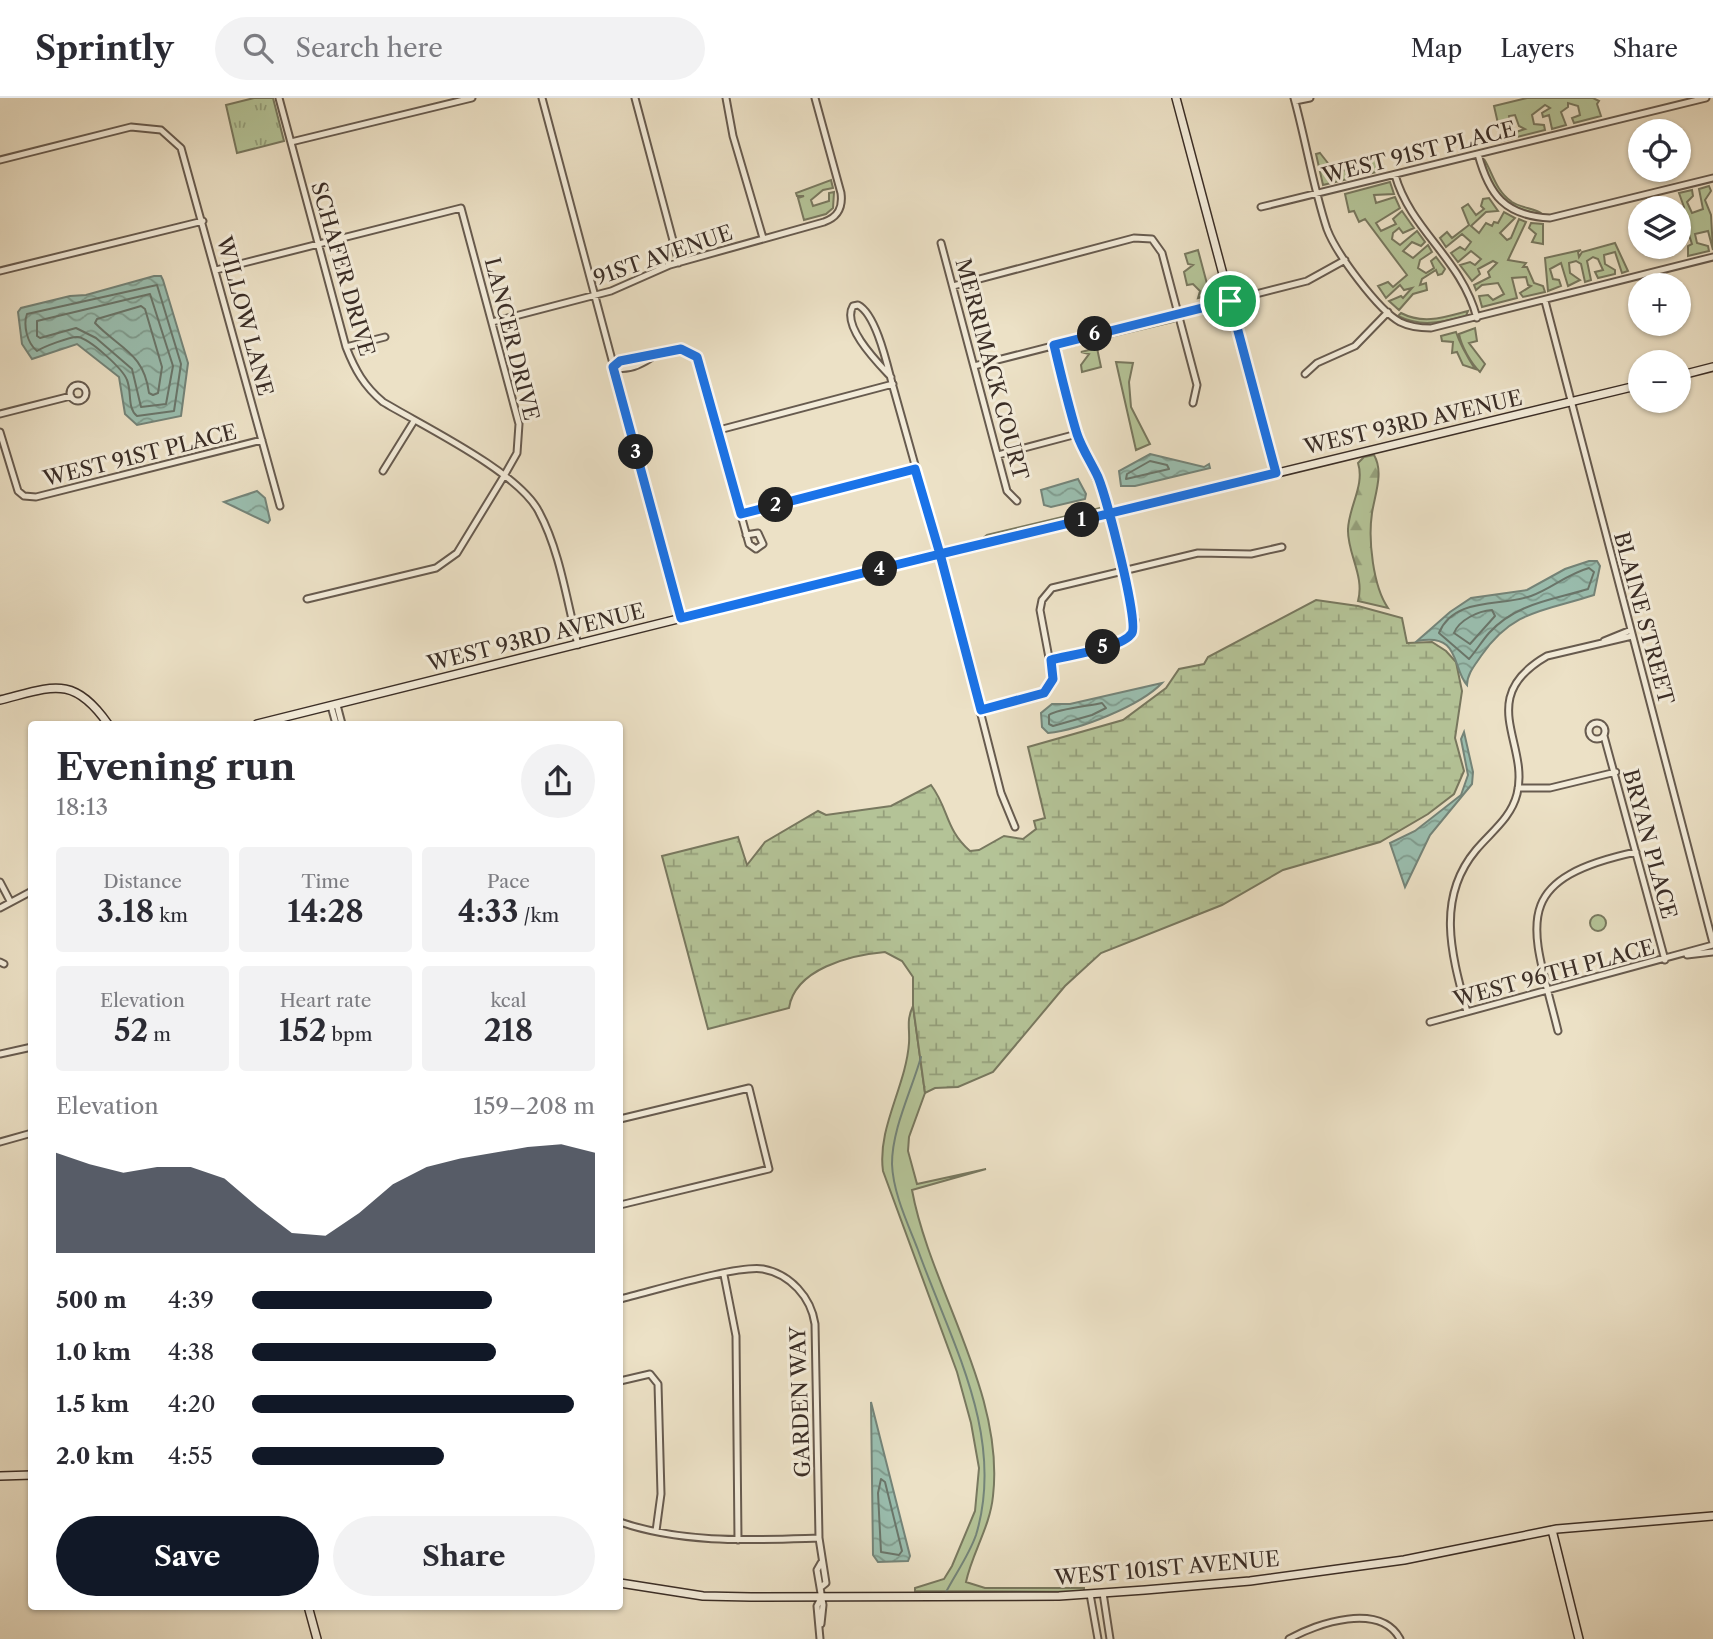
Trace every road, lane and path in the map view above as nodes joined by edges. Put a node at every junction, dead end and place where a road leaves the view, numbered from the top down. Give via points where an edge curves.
1 (279, 98) edge
2 (472, 98) edge
3 (542, 98) edge
4 (635, 98) edge
5 (726, 98) edge
6 (815, 98) edge
7 (1176, 98) edge
8 (1310, 98) edge
9 (1706, 98) edge
10 (1295, 100) edge
11 (291, 142) junction
12 (1478, 154) junction
13 (0, 160) edge
14 (1395, 174) junction
15 (1713, 178) edge
16 (1318, 193) junction
17 (1261, 207) dead end
18 (203, 221) junction
19 (763, 238) junction
20 (941, 243) dead end
21 (318, 244) junction
22 (1713, 257) edge
23 (1345, 260) junction
24 (679, 263) junction
25 (216, 270) junction
26 (0, 271) edge
27 (953, 286) junction
28 (595, 296) junction
29 (1230, 301) junction
30 (1545, 301) junction
31 (1388, 312) junction
32 (1179, 315) junction
33 (1477, 318) junction
34 (492, 321) junction
35 (385, 337) dead end
36 (1054, 345) junction
37 (346, 347) junction
38 (974, 366) junction
39 (613, 367) junction
40 (1713, 367) edge
41 (1691, 373) edge
42 (1305, 374) dead end
43 (891, 377) junction
44 (892, 384) junction
45 (1628, 388) edge
46 (71, 396) dead end
47 (1571, 402) junction
48 (1194, 403) dead end
49 (0, 414) edge
50 (414, 421) junction
51 (719, 430) junction
52 (0, 432) edge
53 (1077, 434) junction
54 (262, 440) junction
55 (998, 455) junction
56 (915, 469) junction
57 (383, 471) dead end
58 (1276, 473) junction
59 (504, 476) junction
60 (1017, 501) dead end
61 (280, 506) dead end
62 (741, 514) junction
63 (1109, 514) junction
64 (746, 535) dead end
65 (1282, 547) dead end
66 (940, 554) junction
67 (1123, 571) junction
68 (307, 599) dead end
69 (681, 618) junction
70 (1631, 633) junction
71 (578, 645) junction
72 (1051, 660) junction
73 (0, 699) edge
74 (334, 705) junction
75 (981, 710) junction
76 (106, 721) edge
77 (269, 721) edge
78 (336, 721) edge
79 (341, 721) edge
80 (1604, 736) dead end
81 (1615, 772) junction
82 (1518, 788) junction
83 (1015, 827) dead end
84 (1636, 852) junction
85 (0, 882) edge
86 (28, 893) edge
87 (10, 901) junction
88 (0, 908) edge
89 (1713, 944) edge
90 (1713, 952) edge
91 (1687, 955) junction
92 (1665, 960) junction
93 (1548, 991) junction
94 (1467, 1012) junction
95 (1430, 1022) dead end
96 (1558, 1031) dead end
97 (28, 1048) edge
98 (0, 1054) edge
99 (623, 1118) edge
100 (28, 1134) edge
101 (0, 1142) edge
102 (623, 1204) edge
103 (723, 1275) junction
104 (623, 1299) edge
105 (623, 1380) edge
106 (28, 1475) edge
107 (0, 1476) edge
108 (1713, 1516) edge
109 (623, 1523) edge
110 (1552, 1530) junction
111 (656, 1531) junction
112 (819, 1538) junction
113 (738, 1540) junction
114 (623, 1583) edge
115 (821, 1591) junction
116 (1103, 1593) junction
117 (1090, 1594) junction
118 (311, 1610) edge
119 (317, 1639) edge
120 (820, 1639) edge
121 (1098, 1639) edge
122 (1110, 1639) edge
123 (1289, 1639) edge
124 (1400, 1639) edge
125 (1579, 1639) edge

1 - 11 street, SCHAFER DRIVE
2 - 11 street
3 - 28 street
4 - 24 street
5 - 19 street
6 - 19 street, 91ST AVENUE via 841,193 840,210 830,220
7 - 29 street
8 - 10 street
9 - 12 street, WEST 91ST PLACE
10 - 16 street
11 - 21 street, SCHAFER DRIVE
12 - 14 street, WEST 91ST PLACE
12 - 15 street via 1491,190 1506,205 1550,218
13 - 18 street, WILLOW LANE via 146,126 173,138 186,159
14 - 16 street, WEST 91ST PLACE
14 - 33 street via 1409,208 1467,286
16 - 17 street, WEST 91ST PLACE
16 - 23 street via 1328,230
18 - 25 street, WILLOW LANE
18 - 26 street
19 - 24 street, 91ST AVENUE
20 - 27 street, MERRIMACK COURT
21 - 25 street
21 - 34 street, LANCER DRIVE via 461,208
21 - 37 street, SCHAFER DRIVE
22 - 30 street
23 - 29 street via 1313,279
23 - 31 street
24 - 28 street, 91ST AVENUE
25 - 54 street, WILLOW LANE
27 - 32 street via 1134,238 1152,239 1162,253
27 - 38 street, MERRIMACK COURT
28 - 34 street, 91ST AVENUE
28 - 39 street
29 - 32 street
29 - 58 street
30 - 33 street
30 - 47 street, BLAINE STREET
31 - 33 street via 1401,323 1422,328
31 - 42 street via 1355,346 1317,363
32 - 36 street
32 - 48 street via 1198,389
34 - 59 street, LANCER DRIVE via 519,424 517,453
35 - 37 street
36 - 38 street
36 - 53 street
37 - 50 street, SCHAFER DRIVE via 368,389
38 - 55 street, MERRIMACK COURT
39 - 51 street via 620,361 688,351 701,363
39 - 69 street
40 - 41 street
43 - 43 street via 860,339 850,316 853,306 865,309
43 - 44 street
44 - 51 street
44 - 56 street
45 - 47 street, WEST 93RD AVENUE
46 - 49 street
47 - 58 street, WEST 93RD AVENUE
47 - 70 street, BLAINE STREET
50 - 57 street
50 - 59 street, SCHAFER DRIVE
51 - 62 street
52 - 54 street, WEST 91ST PLACE via 13,480 24,496 36,497
53 - 55 street
53 - 63 street via 1099,478
54 - 61 street, WILLOW LANE
55 - 60 street, MERRIMACK COURT via 1007,491
56 - 62 street
56 - 66 street
58 - 63 street, WEST 93RD AVENUE
59 - 68 street, LANCER DRIVE via 449,561
59 - 71 street, SCHAFER DRIVE via 531,499 547,529
62 - 64 street
63 - 66 street, WEST 93RD AVENUE
63 - 67 street
65 - 67 street via 1251,554 1198,553
66 - 69 street, WEST 93RD AVENUE
66 - 75 street
67 - 72 street via 1052,588 1042,600
67 - 72 street via 1135,620 1131,634 1122,642
69 - 71 street, WEST 93RD AVENUE
70 - 82 street via 1547,656 1518,682 1508,718
70 - 89 street, BLAINE STREET
71 - 74 street, WEST 93RD AVENUE
72 - 75 street via 1053,679 1044,693
73 - 76 street via 54,687 71,688 85,696
74 - 77 street, WEST 93RD AVENUE
74 - 78 street
74 - 79 street
75 - 83 street
80 - 81 street, BRYAN PLACE
81 - 82 street via 1550,789
81 - 84 street, BRYAN PLACE
82 - 94 street via 1506,817 1467,861 1451,902 1449,935
84 - 92 street, BRYAN PLACE
84 - 93 street via 1583,865 1561,880 1543,902 1534,933
85 - 87 street
86 - 87 street
87 - 88 street
89 - 91 street, WEST 96TH PLACE
90 - 91 street, WEST 96TH PLACE
91 - 92 street, WEST 96TH PLACE
92 - 93 street, WEST 96TH PLACE
93 - 94 street, WEST 96TH PLACE
93 - 96 street
94 - 95 street, WEST 96TH PLACE
97 - 98 street
99 - 102 street via 749,1088 769,1169
100 - 101 street
103 - 104 street
103 - 112 street, GARDEN WAY via 759,1269 784,1276 803,1295 814,1317
103 - 113 street via 736,1338
105 - 111 street via 645,1374 654,1376 658,1384 661,1494
106 - 107 street
108 - 110 street, WEST 101ST AVENUE
109 - 111 street
110 - 116 street, WEST 101ST AVENUE via 1429,1556 1250,1581
110 - 125 street
111 - 113 street
112 - 113 street
112 - 115 street, GARDEN WAY via 825,1570
114 - 115 street, WEST 101ST AVENUE via 703,1595
115 - 117 street, WEST 101ST AVENUE
115 - 120 street, GARDEN WAY via 817,1606
116 - 117 street, WEST 101ST AVENUE
116 - 122 street
117 - 121 street
118 - 119 street
123 - 124 street via 1316,1627 1364,1619 1391,1626

